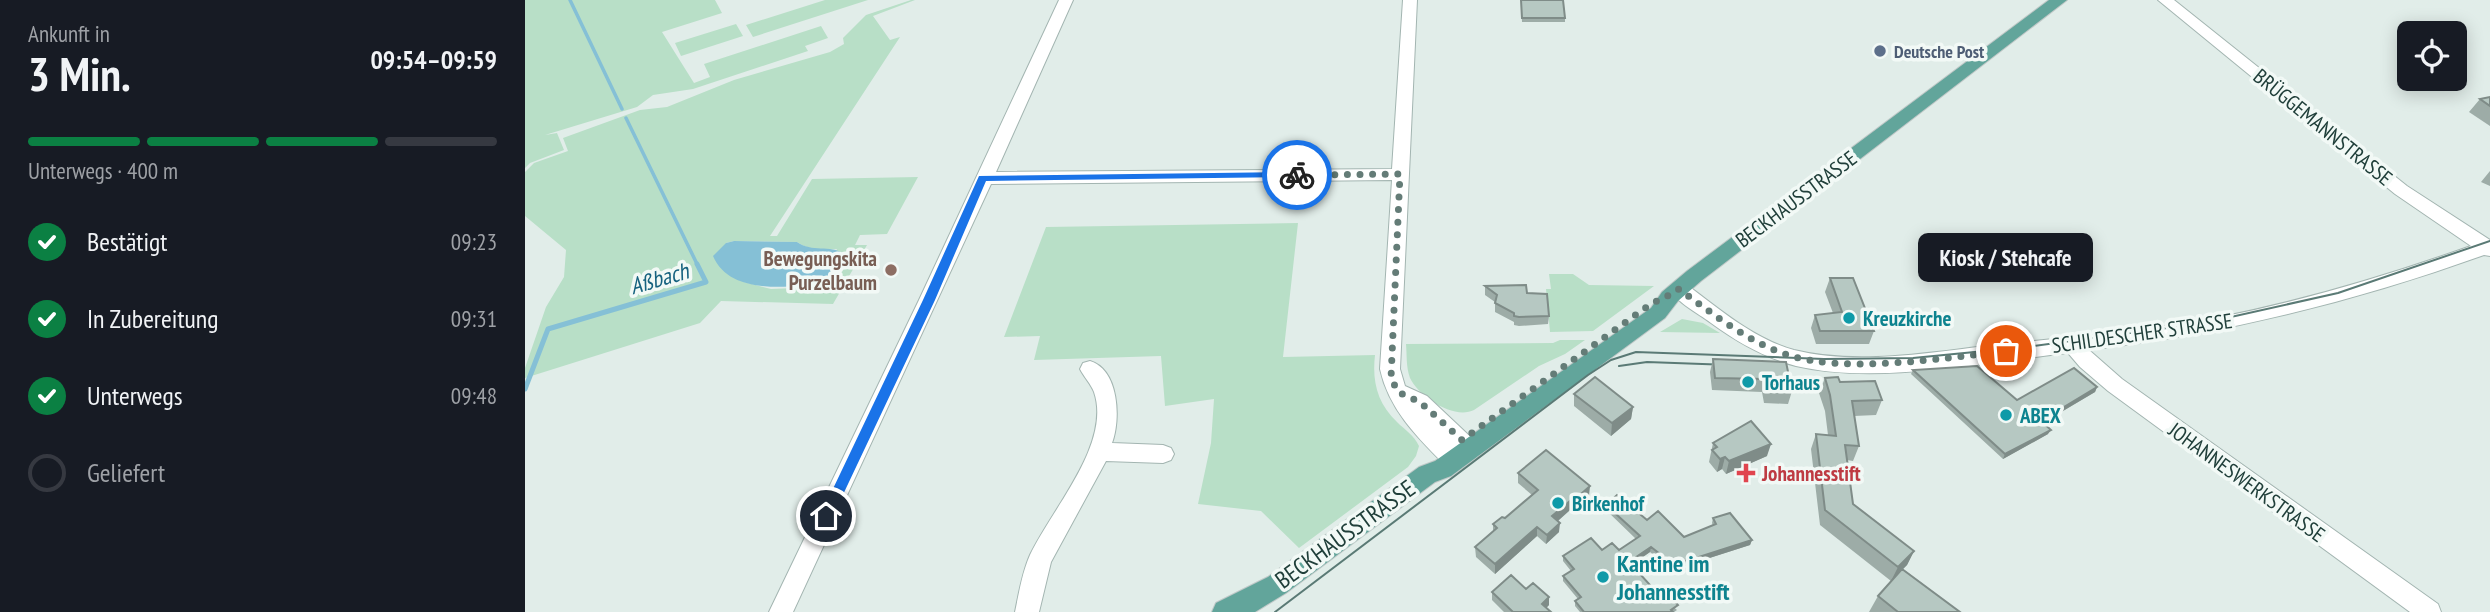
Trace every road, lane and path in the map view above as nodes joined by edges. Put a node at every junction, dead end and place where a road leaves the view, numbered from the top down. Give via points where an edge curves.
1 (1066, 0) edge
2 (1410, 0) edge
3 (2045, 0) edge
4 (2059, 0) edge
5 (2165, 0) edge
6 (1923, 100) junction
7 (1400, 174) junction
8 (983, 178) junction
9 (2489, 248) edge
10 (1674, 293) junction
11 (2073, 344) junction
12 (1090, 369) dead end
13 (1458, 450) junction
14 (1100, 452) junction
15 (1163, 454) dead end
16 (781, 612) edge
17 (1027, 612) edge
18 (1225, 612) edge
19 (2429, 612) edge

1 - 8 street
2 - 7 street
3 - 6 main road, BECKHAUSSTRASSE via 1932,87
4 - 6 main road, BECKHAUSSTRASSE
5 - 9 street, BRÜGGEMANNSTRASSE via 2401,190
6 - 10 main road, BECKHAUSSTRASSE
7 - 8 street
7 - 13 street via 1390,369 1409,412
8 - 16 street
9 - 11 street, SCHILDESCHER STRASSE via 2265,314
10 - 11 street, SCHILDESCHER STRASSE via 1762,344 1814,361 1898,362
10 - 13 main road, BECKHAUSSTRASSE via 1658,313
11 - 19 street, JOHANNESWERKSTRASSE via 2115,385
12 - 14 street via 1106,387
13 - 18 main road, BECKHAUSSTRASSE via 1443,469 1427,474 1277,585
14 - 15 street
14 - 17 street via 1041,557

